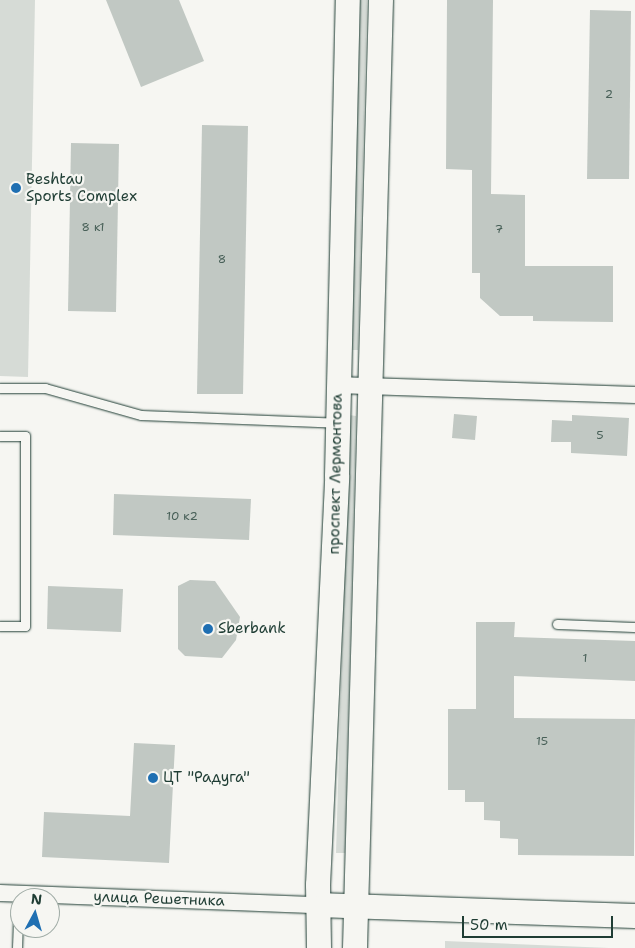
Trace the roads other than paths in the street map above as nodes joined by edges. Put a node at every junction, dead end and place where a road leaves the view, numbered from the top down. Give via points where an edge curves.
1 (348, 0) edge
2 (381, 0) edge
3 (337, 385) junction
4 (0, 388) edge
5 (371, 388) junction
6 (635, 395) edge
7 (337, 423) junction
8 (0, 436) edge
9 (556, 624) dead end
10 (0, 626) edge
11 (635, 627) edge
12 (60, 895) edge
13 (318, 904) junction
14 (356, 904) junction
15 (635, 916) edge
16 (319, 948) edge
17 (355, 948) edge

1 - 3 street, проспект Лермонтова
2 - 5 street, проспект Лермонтова
3 - 5 street
3 - 7 street, проспект Лермонтова
4 - 7 lane via 45,388 141,415
5 - 6 street
5 - 14 street, проспект Лермонтова
7 - 13 street, проспект Лермонтова via 334,572
8 - 10 lane via 26,436 25,626
9 - 11 lane
12 - 13 street, улица Решетника
13 - 14 street
13 - 16 street, проспект Лермонтова
14 - 15 street
14 - 17 street, проспект Лермонтова

